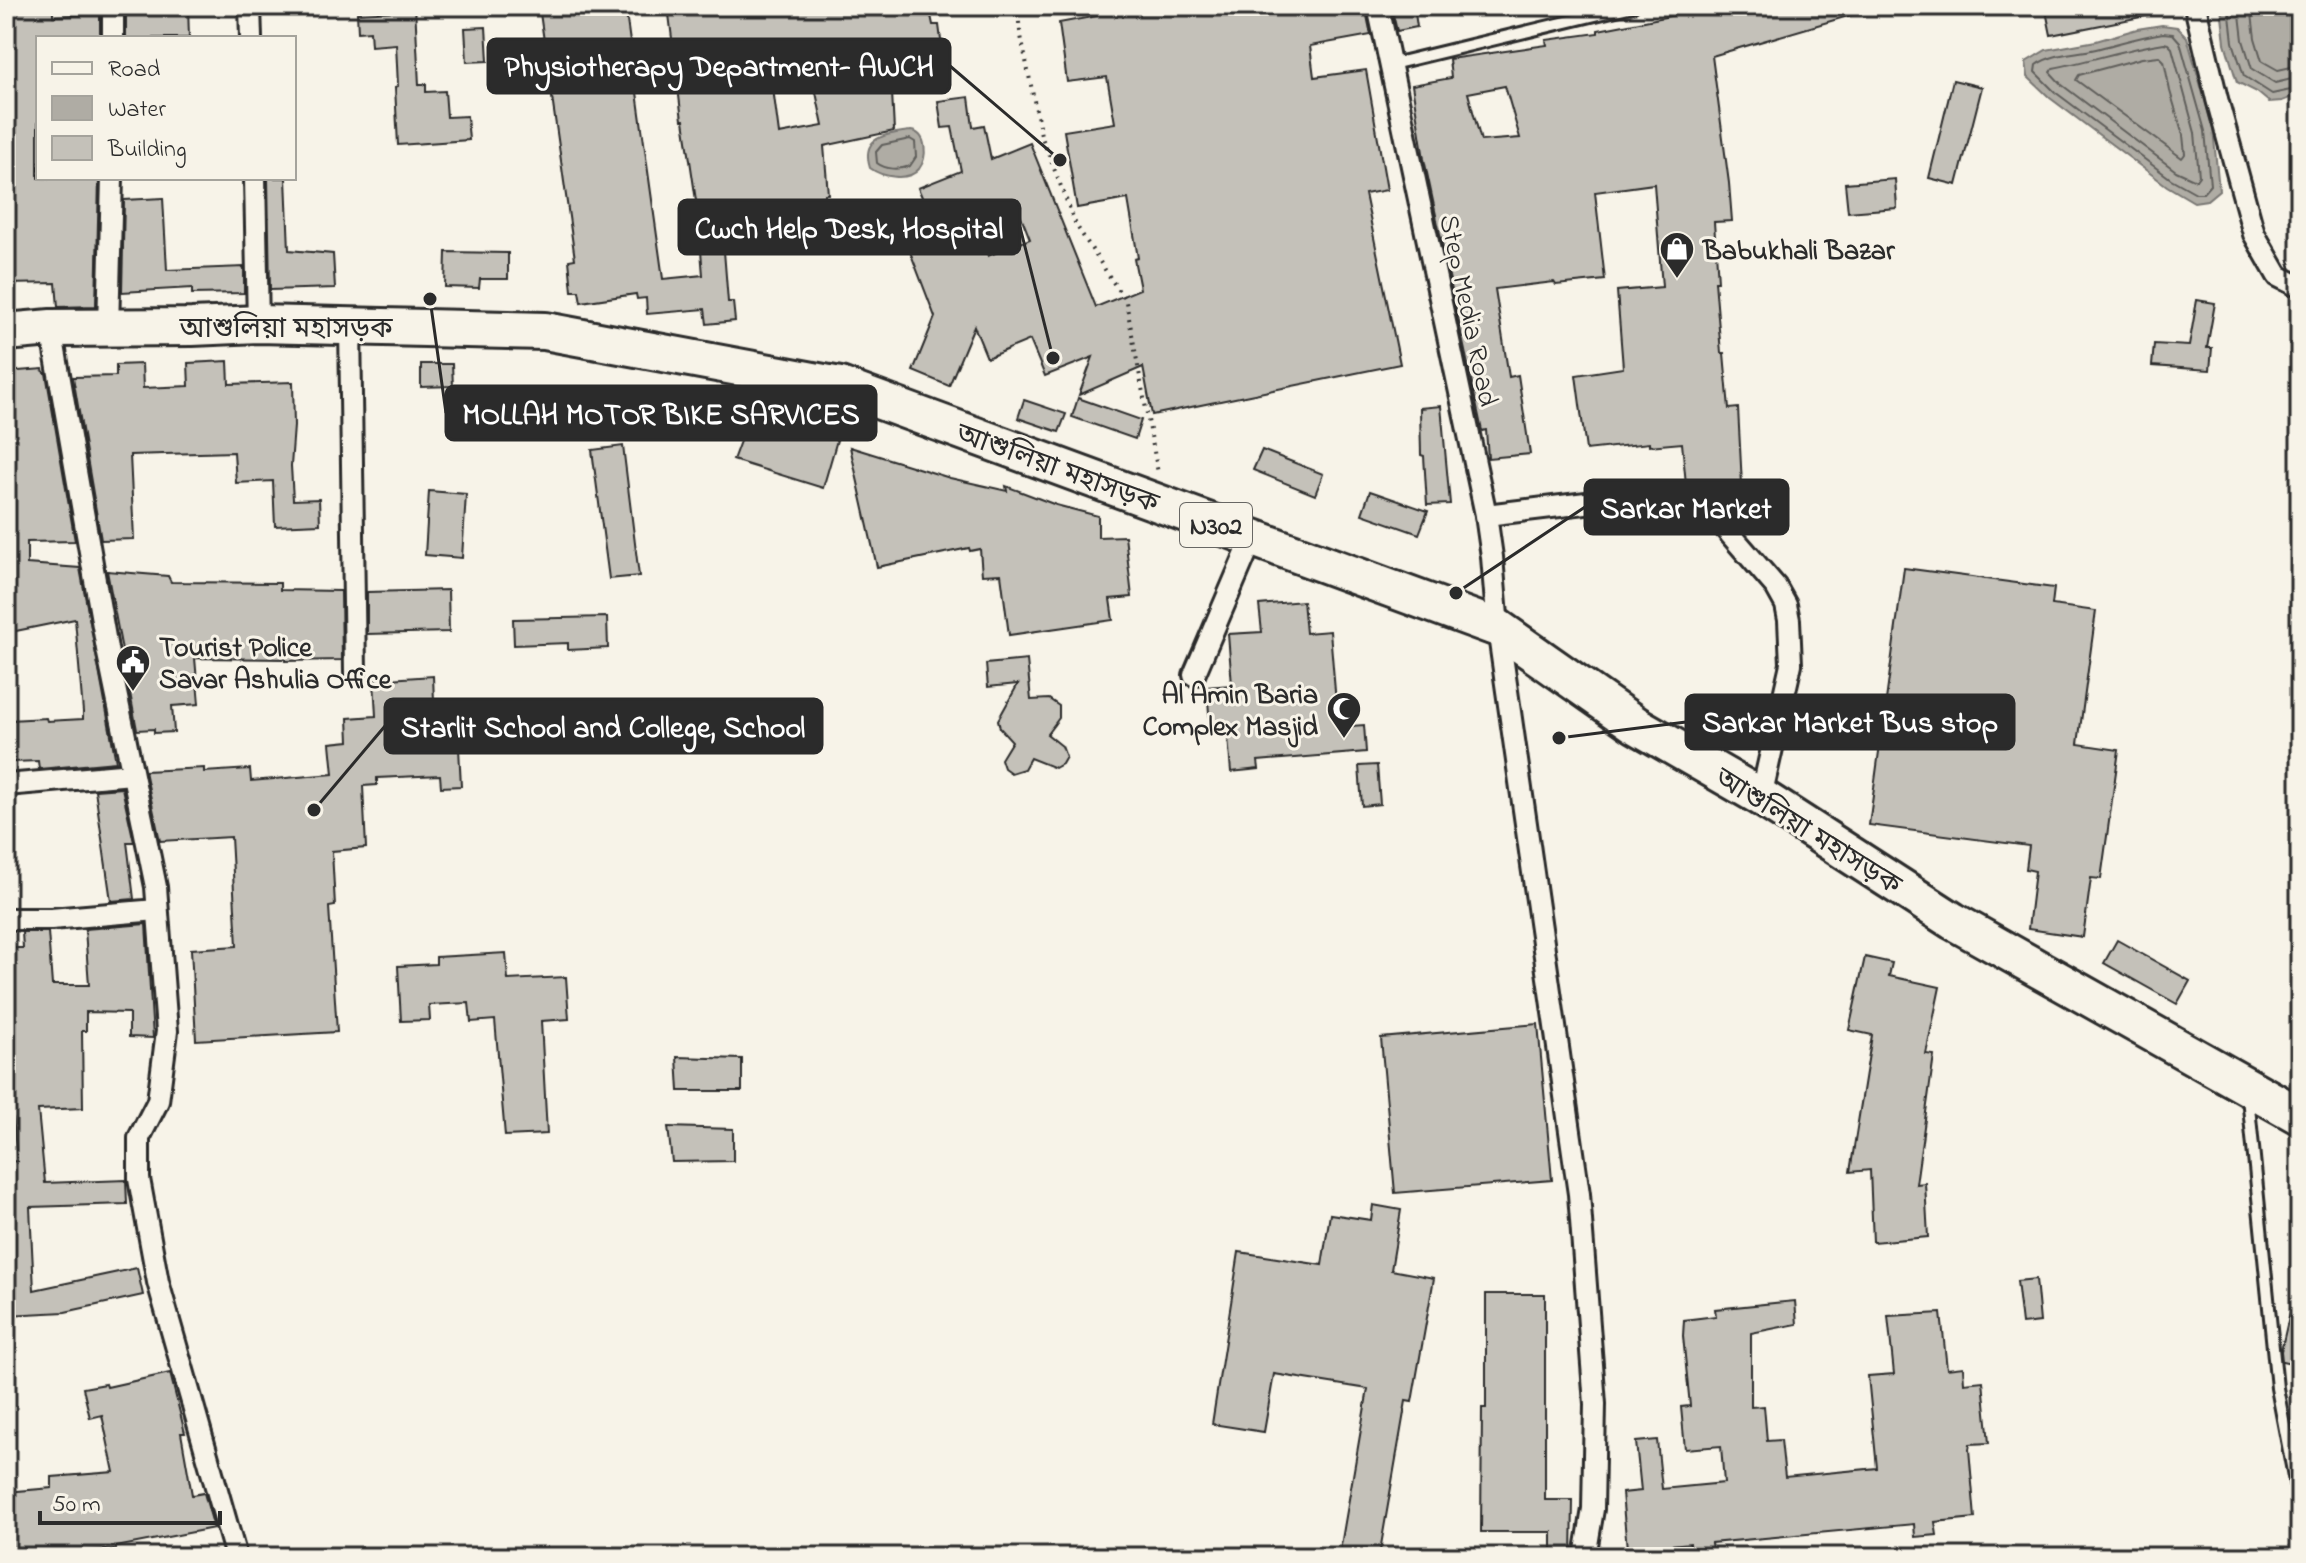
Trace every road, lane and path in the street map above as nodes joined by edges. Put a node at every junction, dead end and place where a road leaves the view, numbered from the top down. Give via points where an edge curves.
1 (113, 6) edge
2 (250, 6) edge
3 (1017, 6) edge
4 (1378, 6) edge
5 (1633, 6) edge
6 (2195, 6) edge
7 (113, 36) edge
8 (251, 36) edge
9 (1388, 65) junction
10 (112, 180) edge
11 (255, 180) edge
12 (2300, 287) edge
13 (258, 324) junction
14 (350, 326) junction
15 (51, 328) junction
16 (108, 328) junction
17 (6, 332) edge
18 (1164, 507) junction
19 (1486, 515) junction
20 (1253, 537) junction
21 (1498, 628) junction
22 (355, 672) dead end
23 (1194, 675) dead end
24 (132, 774) junction
25 (6, 785) edge
26 (1761, 797) junction
27 (157, 910) junction
28 (6, 919) edge
29 (2247, 1085) junction
30 (2300, 1116) edge
31 (2300, 1508) edge
32 (236, 1557) edge
33 (1585, 1557) edge

1 - 7 street
2 - 8 street
3 - 18 path via 1041,135 1076,225 1126,302
4 - 9 street, Step Media Road
5 - 9 lane
6 - 12 street via 2254,234 2278,276
9 - 19 street, Step Media Road
10 - 16 street
11 - 13 street
13 - 14 highway, আশুলিয়া মহাসড়ক / N302
13 - 16 highway, আশুলিয়া মহাসড়ক / N302
14 - 18 highway, আশুলিয়া মহাসড়ক / N302 via 545,331 840,386
14 - 22 street
15 - 16 highway, আশুলিয়া মহাসড়ক / N302
15 - 17 highway, আশুলিয়া মহাসড়ক / N302
15 - 24 street
18 - 20 highway, আশুলিয়া মহাসড়ক / N302
19 - 21 street, Step Media Road
19 - 26 street via 1652,495 1687,497 1705,505 1776,587 1789,620 1791,664
20 - 21 highway, আশুলিয়া মহাসড়ক / N302
20 - 23 street
21 - 26 highway, আশুলিয়া মহাসড়ক / N302 via 1636,725
21 - 33 street, Step Media Road via 1579,1194 1595,1404 1593,1509
24 - 25 street
24 - 27 street
26 - 29 highway, আশুলিয়া মহাসড়ক / N302 via 1953,921
27 - 28 street
27 - 32 street via 167,1031 158,1101 139,1138 139,1179 158,1282
29 - 30 highway, আশুলিয়া মহাসড়ক / N302
29 - 31 lane via 2277,1388

